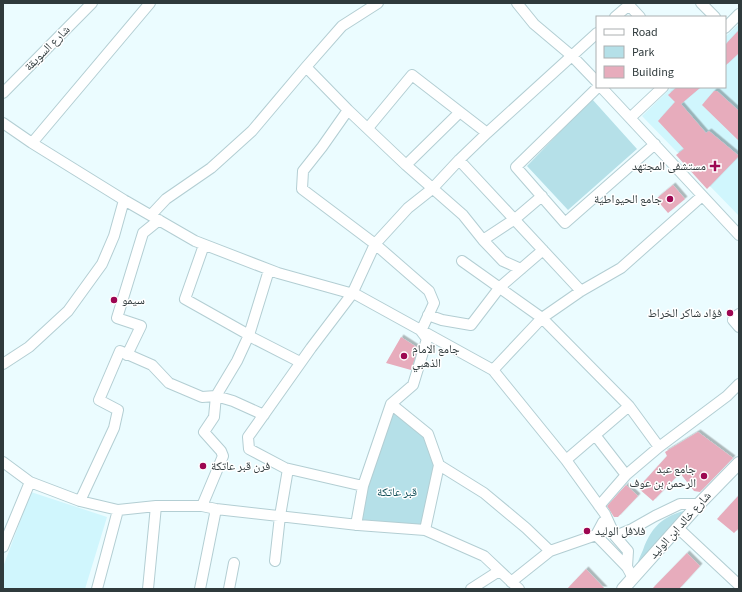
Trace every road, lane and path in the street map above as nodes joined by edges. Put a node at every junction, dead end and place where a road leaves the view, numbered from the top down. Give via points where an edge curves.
1 (92, 3) edge
2 (150, 3) edge
3 (378, 3) edge
4 (517, 3) edge
5 (701, 3) edge
6 (628, 4) edge
7 (739, 14) edge
8 (616, 16) edge
9 (639, 16) edge
10 (714, 16) edge
11 (726, 27) edge
12 (596, 34) edge
13 (572, 56) junction
14 (306, 67) junction
15 (596, 81) edge
16 (597, 88) edge
17 (603, 88) edge
18 (662, 88) edge
19 (3, 93) edge
20 (348, 110) junction
21 (460, 112) junction
22 (630, 118) junction
23 (3, 122) edge
24 (368, 128) junction
25 (487, 133) junction
26 (32, 143) junction
27 (655, 144) junction
28 (459, 160) junction
29 (406, 166) junction
30 (432, 189) junction
31 (542, 196) junction
32 (702, 196) junction
33 (124, 200) junction
34 (155, 218) junction
35 (515, 219) junction
36 (739, 235) edge
37 (483, 240) junction
38 (375, 244) junction
39 (204, 245) junction
40 (543, 250) junction
41 (462, 261) dead end
42 (521, 269) junction
43 (269, 270) junction
44 (500, 287) junction
45 (581, 291) junction
46 (352, 294) junction
47 (428, 315) junction
48 (542, 318) junction
49 (420, 331) junction
50 (249, 335) junction
51 (127, 354) junction
52 (300, 362) junction
53 (3, 364) edge
54 (493, 370) junction
55 (739, 384) edge
56 (216, 396) junction
57 (391, 404) junction
58 (629, 406) junction
59 (264, 415) junction
60 (595, 435) junction
61 (659, 447) junction
62 (566, 460) junction
63 (3, 462) edge
64 (739, 463) edge
65 (438, 465) junction
66 (288, 469) junction
67 (626, 474) junction
68 (30, 482) junction
69 (363, 486) junction
70 (80, 501) junction
71 (699, 504) junction
72 (156, 506) junction
73 (202, 506) junction
74 (599, 506) junction
75 (216, 509) junction
76 (118, 510) junction
77 (280, 516) junction
78 (356, 525) junction
79 (678, 528) junction
80 (424, 530) junction
81 (613, 532) junction
82 (596, 535) junction
83 (3, 547) edge
84 (550, 551) junction
85 (275, 561) dead end
86 (234, 563) dead end
87 (499, 571) junction
88 (630, 573) junction
89 (511, 582) junction
90 (739, 584) edge
91 (97, 589) edge
92 (148, 589) edge
93 (200, 589) edge
94 (229, 589) edge
95 (471, 589) edge
96 (519, 589) edge
97 (623, 589) edge
98 (734, 589) edge

1 - 19 street, شارع السويقة
2 - 26 street
3 - 14 street via 342,26
4 - 13 street via 534,24
5 - 10 street
6 - 8 street
6 - 9 street
7 - 11 street
12 - 13 street
13 - 15 street
13 - 25 street
14 - 20 street
14 - 34 street via 252,132 211,168 166,199
16 - 31 street via 516,167
17 - 22 street
18 - 22 street
20 - 24 street
20 - 38 street via 302,171 302,189
21 - 24 street via 412,75
21 - 25 street
21 - 29 street
22 - 27 street
23 - 26 street
24 - 29 street
25 - 28 street
26 - 33 street
27 - 31 street via 565,223
27 - 32 street
28 - 30 street
28 - 35 street
29 - 30 street
30 - 37 street via 463,215
30 - 38 street via 408,208
31 - 35 street
32 - 36 street
32 - 45 street via 621,268
33 - 34 street
33 - 53 street via 114,236 102,264 68,311 29,347
34 - 39 street
34 - 51 street via 143,233 117,318 141,326
35 - 37 street
35 - 40 street
37 - 42 street via 503,261
38 - 46 street
38 - 47 street via 429,292 434,303
39 - 43 street
39 - 50 street via 185,299
40 - 42 street
40 - 45 street
41 - 44 street
42 - 44 street
43 - 46 street
43 - 50 street
44 - 47 street via 471,325
44 - 48 street
45 - 48 street
46 - 49 street
46 - 52 street
47 - 49 street
48 - 54 street
48 - 58 street
49 - 54 street
49 - 57 street via 427,339 414,384
50 - 52 street
50 - 56 street
51 - 56 street via 152,365 169,383 202,397
51 - 70 street via 120,351 99,400 118,410 114,428
52 - 59 street
54 - 62 street
55 - 61 street via 727,396
56 - 59 street
56 - 73 street via 214,417 204,432 224,456
57 - 65 street via 428,434
57 - 69 street
58 - 60 street
58 - 61 street
59 - 66 street via 248,437 249,449
60 - 62 street
60 - 67 street
61 - 67 street
62 - 74 street
63 - 68 street
64 - 71 main road, شارع خالد ابن الوليد
65 - 80 street
65 - 84 street via 484,493
66 - 69 street
66 - 77 street
67 - 74 street
68 - 70 street
68 - 83 street
69 - 78 street
70 - 76 street
71 - 79 main road, شارع خالد ابن الوليد
71 - 81 street via 680,504 632,529
72 - 73 street
72 - 76 street
72 - 92 street
73 - 75 street
74 - 81 street
75 - 77 street
75 - 93 street
76 - 91 street
77 - 78 street
77 - 85 street
78 - 80 street
79 - 88 main road, شارع خالد ابن الوليد
79 - 90 street
80 - 87 street via 484,556
81 - 82 street via 603,522
81 - 88 street via 628,551
82 - 84 street
82 - 88 street
84 - 89 street
86 - 94 street
87 - 89 street
87 - 95 street
88 - 97 main road, شارع خالد ابن الوليد
89 - 96 street
90 - 98 street

